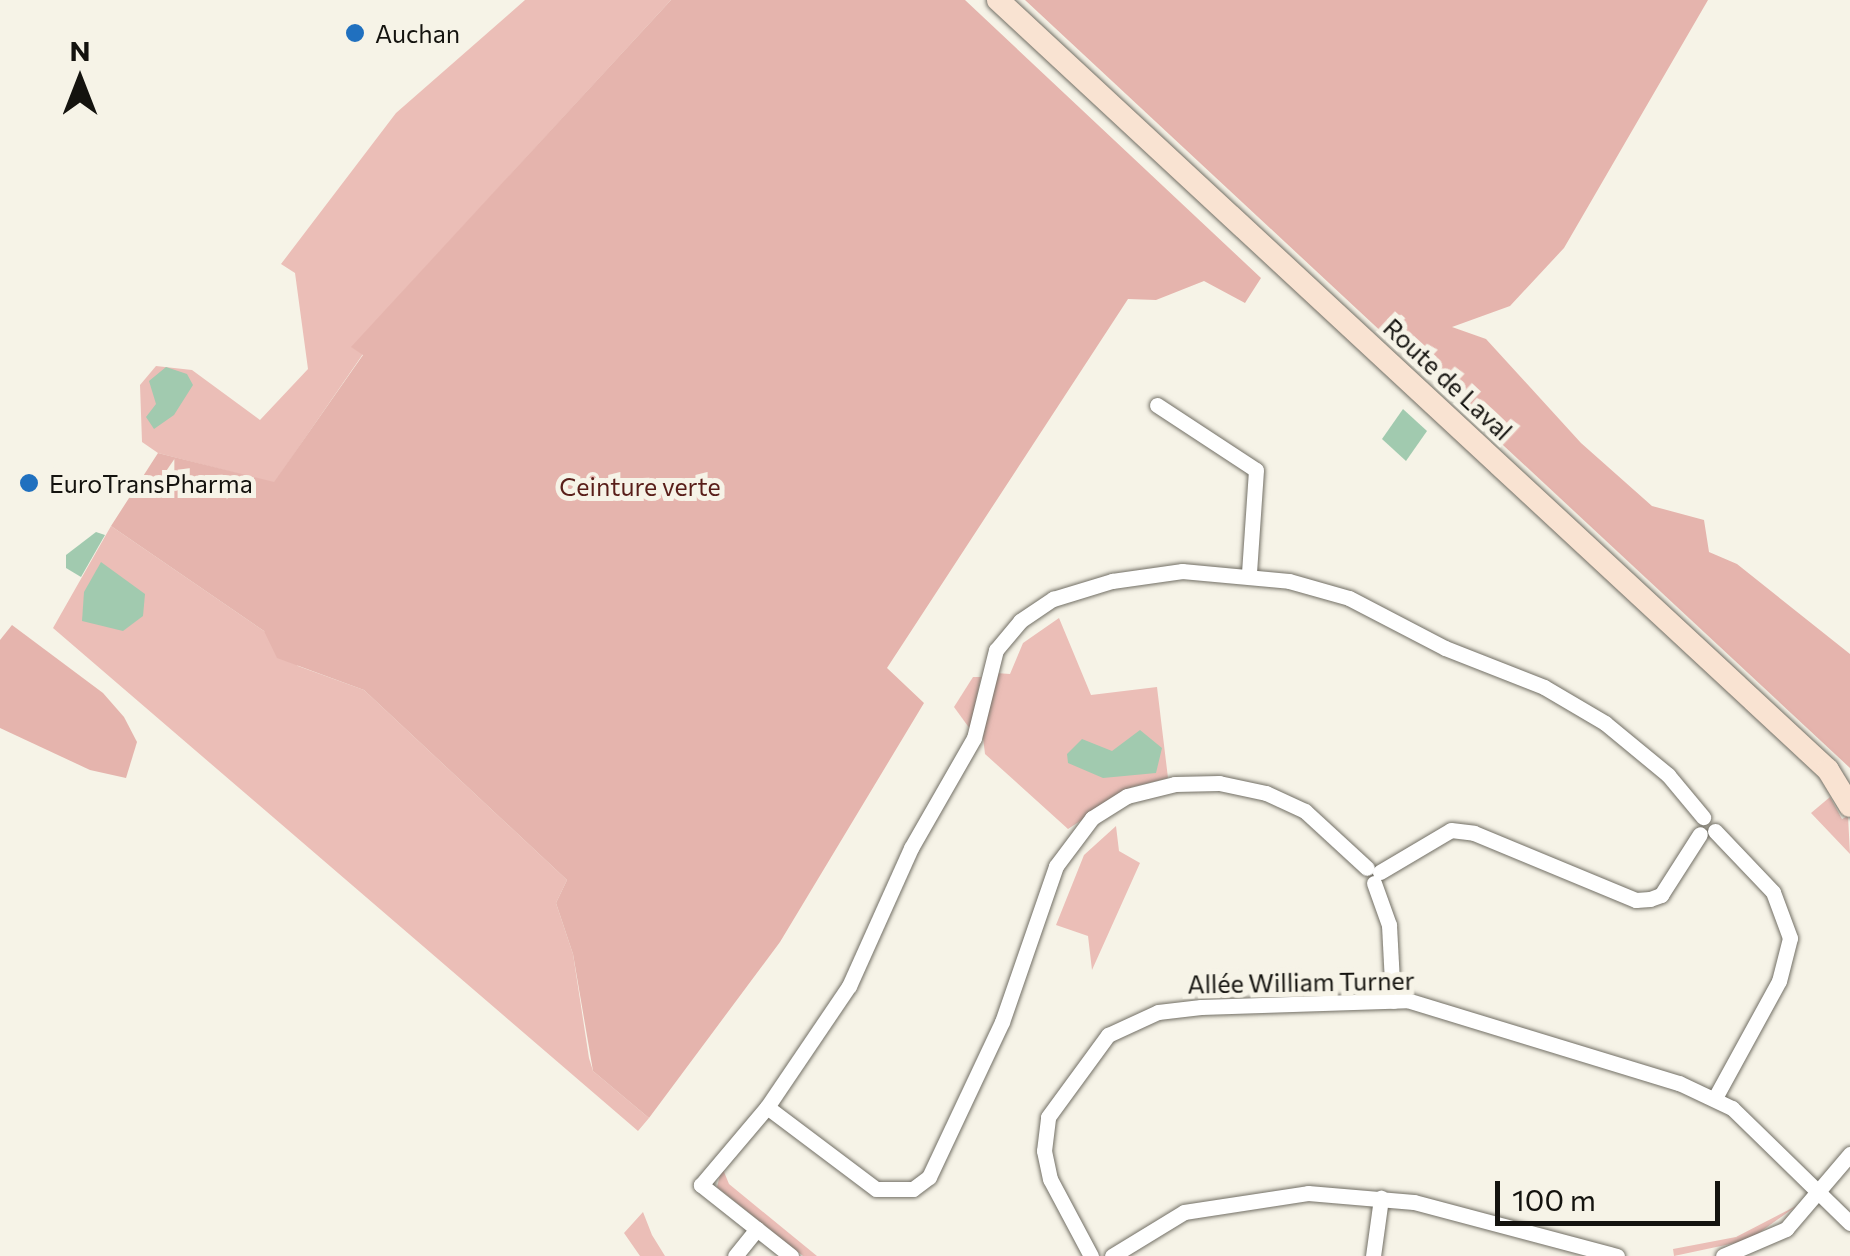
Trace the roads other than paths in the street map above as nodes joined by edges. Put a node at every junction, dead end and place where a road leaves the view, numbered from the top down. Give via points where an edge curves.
1 (998, 0) edge
2 (1157, 405) dead end
3 (1248, 574) junction
4 (1828, 770) junction
5 (1850, 789) edge
6 (1850, 806) edge
7 (1706, 828) junction
8 (1373, 874) junction
9 (1393, 1001) junction
10 (1716, 1096) junction
11 (766, 1107) junction
12 (1850, 1154) edge
13 (1818, 1196) junction
14 (1381, 1198) junction
15 (1850, 1222) edge
16 (757, 1228) junction
17 (735, 1256) edge
18 (791, 1256) edge
19 (1091, 1256) edge
20 (1112, 1256) edge
21 (1373, 1256) edge
22 (1617, 1256) edge
23 (1723, 1256) edge

1 - 4 main road, Route de Laval
2 - 3 street via 1256,470
3 - 7 street via 1349,598 1446,648 1544,687 1644,753
3 - 11 street via 1182,571 1112,581 1054,599 1006,634 987,675 974,738 911,848 872,945
4 - 5 main road
4 - 6 main road, Route de Laval
7 - 8 street via 1661,895 1650,899 1636,900 1474,833 1452,830
7 - 10 street via 1773,892 1790,938 1779,981
8 - 9 street via 1389,925
8 - 11 street via 1304,812 1266,793 1219,783 1175,784 1126,796 1092,818 1056,866 1002,1022 929,1177 913,1188 876,1188
9 - 10 street, Allée William Turner via 1446,1010
9 - 19 street, Allée William Turner via 1158,1012 1108,1035 1057,1102 1045,1132 1050,1178
10 - 13 street, Allée William Turner
11 - 16 street via 701,1185
12 - 13 street
13 - 15 street, Allée William Turner
13 - 23 street via 1786,1229
14 - 20 street via 1308,1193 1226,1201 1184,1212
14 - 21 street
14 - 22 street via 1446,1208
16 - 17 street
16 - 18 street

